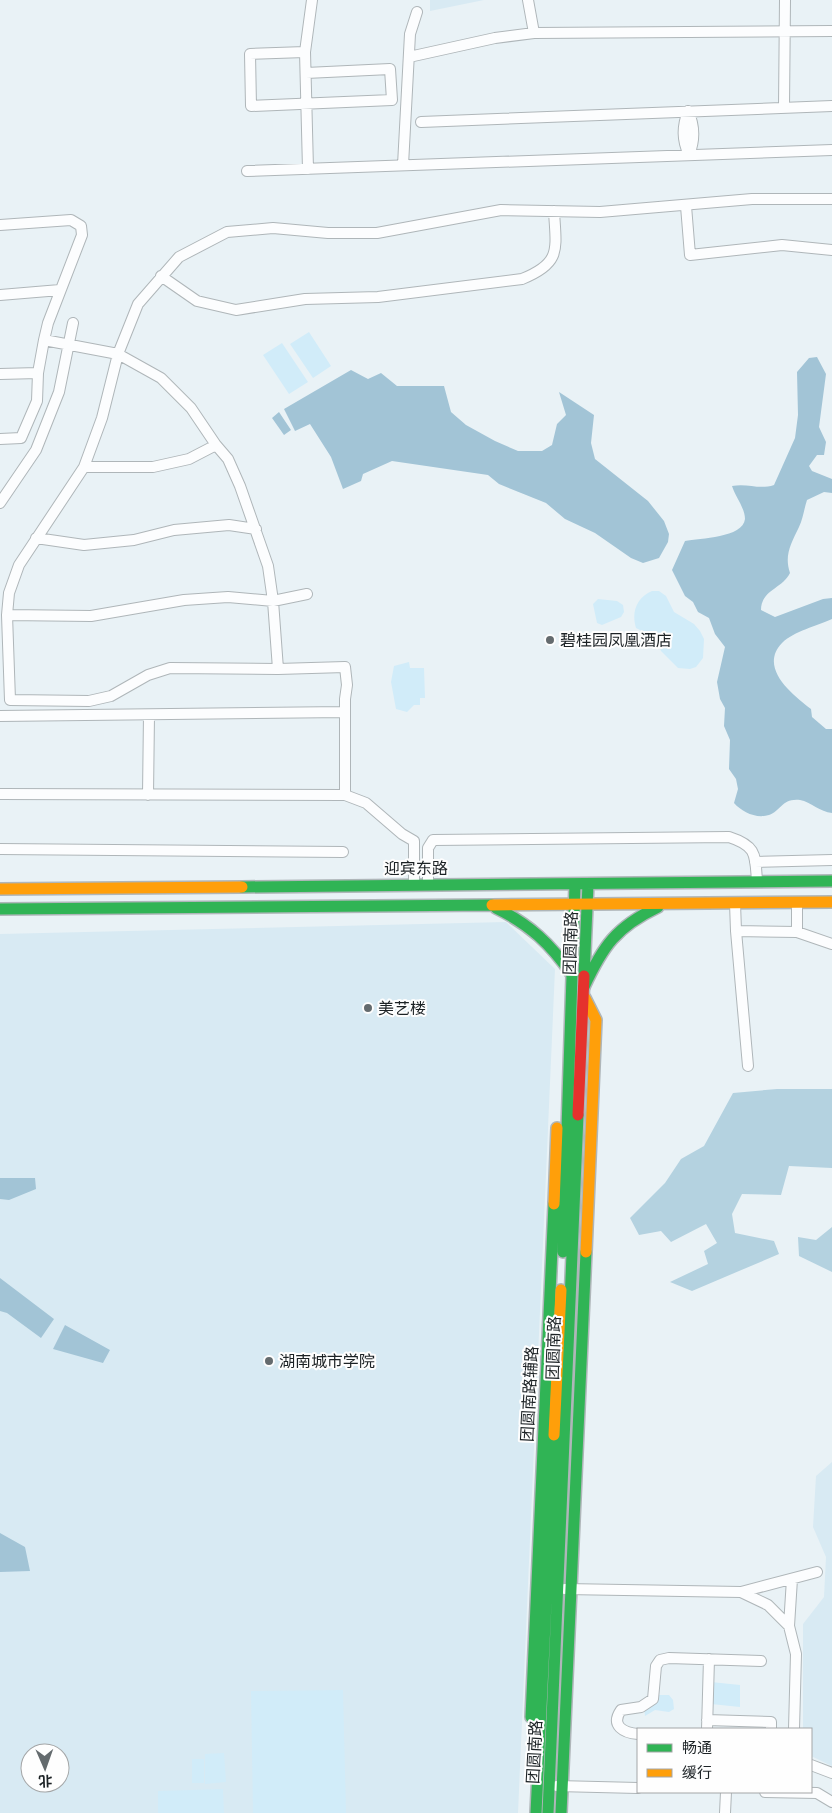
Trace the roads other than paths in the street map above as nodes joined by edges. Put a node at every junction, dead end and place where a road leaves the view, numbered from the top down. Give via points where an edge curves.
1 (312, 0) edge
2 (528, 0) edge
3 (785, 0) edge
4 (417, 12) dead end
5 (785, 31) junction
6 (832, 31) edge
7 (534, 33) junction
8 (305, 52) junction
9 (409, 57) junction
10 (306, 73) junction
11 (306, 104) junction
12 (832, 106) edge
13 (784, 107) junction
14 (688, 111) junction
15 (422, 122) dead end
16 (832, 150) edge
17 (689, 155) junction
18 (403, 166) junction
19 (308, 169) junction
20 (247, 171) dead end
21 (832, 199) edge
22 (686, 206) junction
23 (554, 211) junction
24 (0, 225) edge
25 (832, 250) edge
26 (161, 276) junction
27 (60, 290) junction
28 (0, 295) edge
29 (73, 323) dead end
30 (44, 340) junction
31 (68, 344) junction
32 (118, 354) junction
33 (38, 373) junction
34 (0, 374) edge
35 (0, 439) edge
36 (216, 445) junction
37 (84, 467) junction
38 (0, 503) edge
39 (256, 529) junction
40 (36, 538) junction
41 (307, 594) dead end
42 (273, 600) junction
43 (7, 615) junction
44 (278, 669) junction
45 (5, 700) edge
46 (345, 712) junction
47 (149, 715) junction
48 (0, 716) edge
49 (0, 794) edge
50 (148, 794) junction
51 (345, 795) junction
52 (0, 849) edge
53 (343, 852) dead end
54 (832, 860) edge
55 (755, 862) junction
56 (757, 881) junction
57 (832, 881) edge
58 (414, 884) junction
59 (428, 884) junction
60 (575, 884) junction
61 (588, 884) junction
62 (0, 889) edge
63 (798, 902) junction
64 (832, 902) edge
65 (736, 903) junction
66 (667, 904) junction
67 (490, 905) junction
68 (575, 905) junction
69 (588, 905) junction
70 (0, 910) edge
71 (736, 931) junction
72 (798, 932) junction
73 (832, 944) edge
74 (572, 978) junction
75 (584, 991) junction
76 (748, 1066) dead end
77 (817, 1572) dead end
78 (792, 1579) junction
79 (565, 1589) junction
80 (741, 1592) junction
81 (789, 1626) junction
82 (709, 1659) junction
83 (760, 1661) dead end
84 (707, 1724) edge
85 (771, 1728) edge
86 (794, 1728) edge
87 (637, 1734) edge
88 (812, 1765) edge
89 (832, 1773) edge
90 (549, 1786) junction
91 (562, 1786) junction
92 (637, 1788) edge
93 (726, 1793) edge
94 (812, 1793) edge
95 (832, 1802) edge
96 (527, 1813) edge
97 (536, 1813) edge
98 (548, 1813) edge
99 (561, 1813) edge
100 (725, 1813) edge

1 - 8 street
2 - 7 street
3 - 5 street
4 - 9 street via 410,34
5 - 6 street
5 - 7 street
5 - 13 street
7 - 9 street
8 - 10 street
8 - 11 street via 250,54 251,106
9 - 18 street
10 - 11 street
10 - 11 street via 390,69 392,100
11 - 19 street
12 - 13 street
13 - 14 street
14 - 15 street
14 - 17 street via 693,122 694,143
16 - 17 street
17 - 18 street
18 - 19 street
19 - 20 street
21 - 22 street via 752,199
22 - 23 street via 600,212
22 - 25 street via 690,255 782,245
23 - 26 street via 501,210 377,233 273,228 227,232 179,257
23 - 26 street via 555,244 551,260 541,271 522,279 378,297 305,299 236,310 197,301
24 - 27 street via 71,220 81,226 82,235
26 - 32 street via 138,304
27 - 28 street
27 - 30 street
29 - 31 street
30 - 31 street
30 - 33 street
31 - 32 street
31 - 38 street via 59,392 36,450
32 - 36 street via 161,378 191,408
32 - 37 street via 102,418
33 - 34 street
33 - 35 street via 37,402 21,438
36 - 37 street via 189,459 153,467
36 - 39 street via 228,459
37 - 40 street
39 - 40 street via 229,525 174,530 134,540 84,545
39 - 42 street via 268,566
40 - 43 street via 19,564
41 - 42 street
42 - 43 street via 228,597 184,600 91,616
42 - 44 street
43 - 45 street
44 - 45 street via 170,668 148,674 111,696 89,701
44 - 46 street via 345,667
46 - 47 street
46 - 51 street
47 - 48 street
47 - 50 street
49 - 50 street
50 - 51 street
51 - 58 street via 366,803 402,834 414,840
52 - 53 street
54 - 55 street
55 - 56 street
55 - 59 street via 755,856 745,842 729,837 433,840 428,848
56 - 57 main road, 迎宾东路
56 - 61 main road, 迎宾东路
58 - 59 main road, 迎宾东路
58 - 62 main road, 迎宾东路
59 - 60 main road, 迎宾东路
60 - 61 main road, 迎宾东路
60 - 68 main road, 团圆南路
61 - 69 main road, 团圆南路
63 - 64 main road
63 - 65 main road
63 - 72 street
65 - 66 main road
65 - 71 street
66 - 69 main road
66 - 75 main road via 638,916 613,933 597,959
67 - 68 main road
67 - 70 main road
67 - 74 main road via 520,918 543,935
68 - 69 main road
68 - 74 main road, 团圆南路
69 - 75 main road, 团圆南路
71 - 72 street
71 - 76 street
72 - 73 street
74 - 96 main road, 团圆南路辅路 via 563,988
74 - 97 main road, 团圆南路
75 - 79 main road, 团圆南路
77 - 78 street
78 - 80 street
78 - 81 street
79 - 80 street
79 - 90 main road, 团圆南路
79 - 91 main road
80 - 81 street via 768,1605
81 - 86 street via 796,1654
82 - 83 street
82 - 84 street
82 - 87 street via 660,1660 656,1666 653,1699 642,1707 621,1710 618,1715 617,1722 624,1732
84 - 85 street via 771,1722
88 - 89 street
90 - 91 street
90 - 98 main road, 团圆南路
91 - 92 street
91 - 99 main road
93 - 100 street
94 - 95 street

